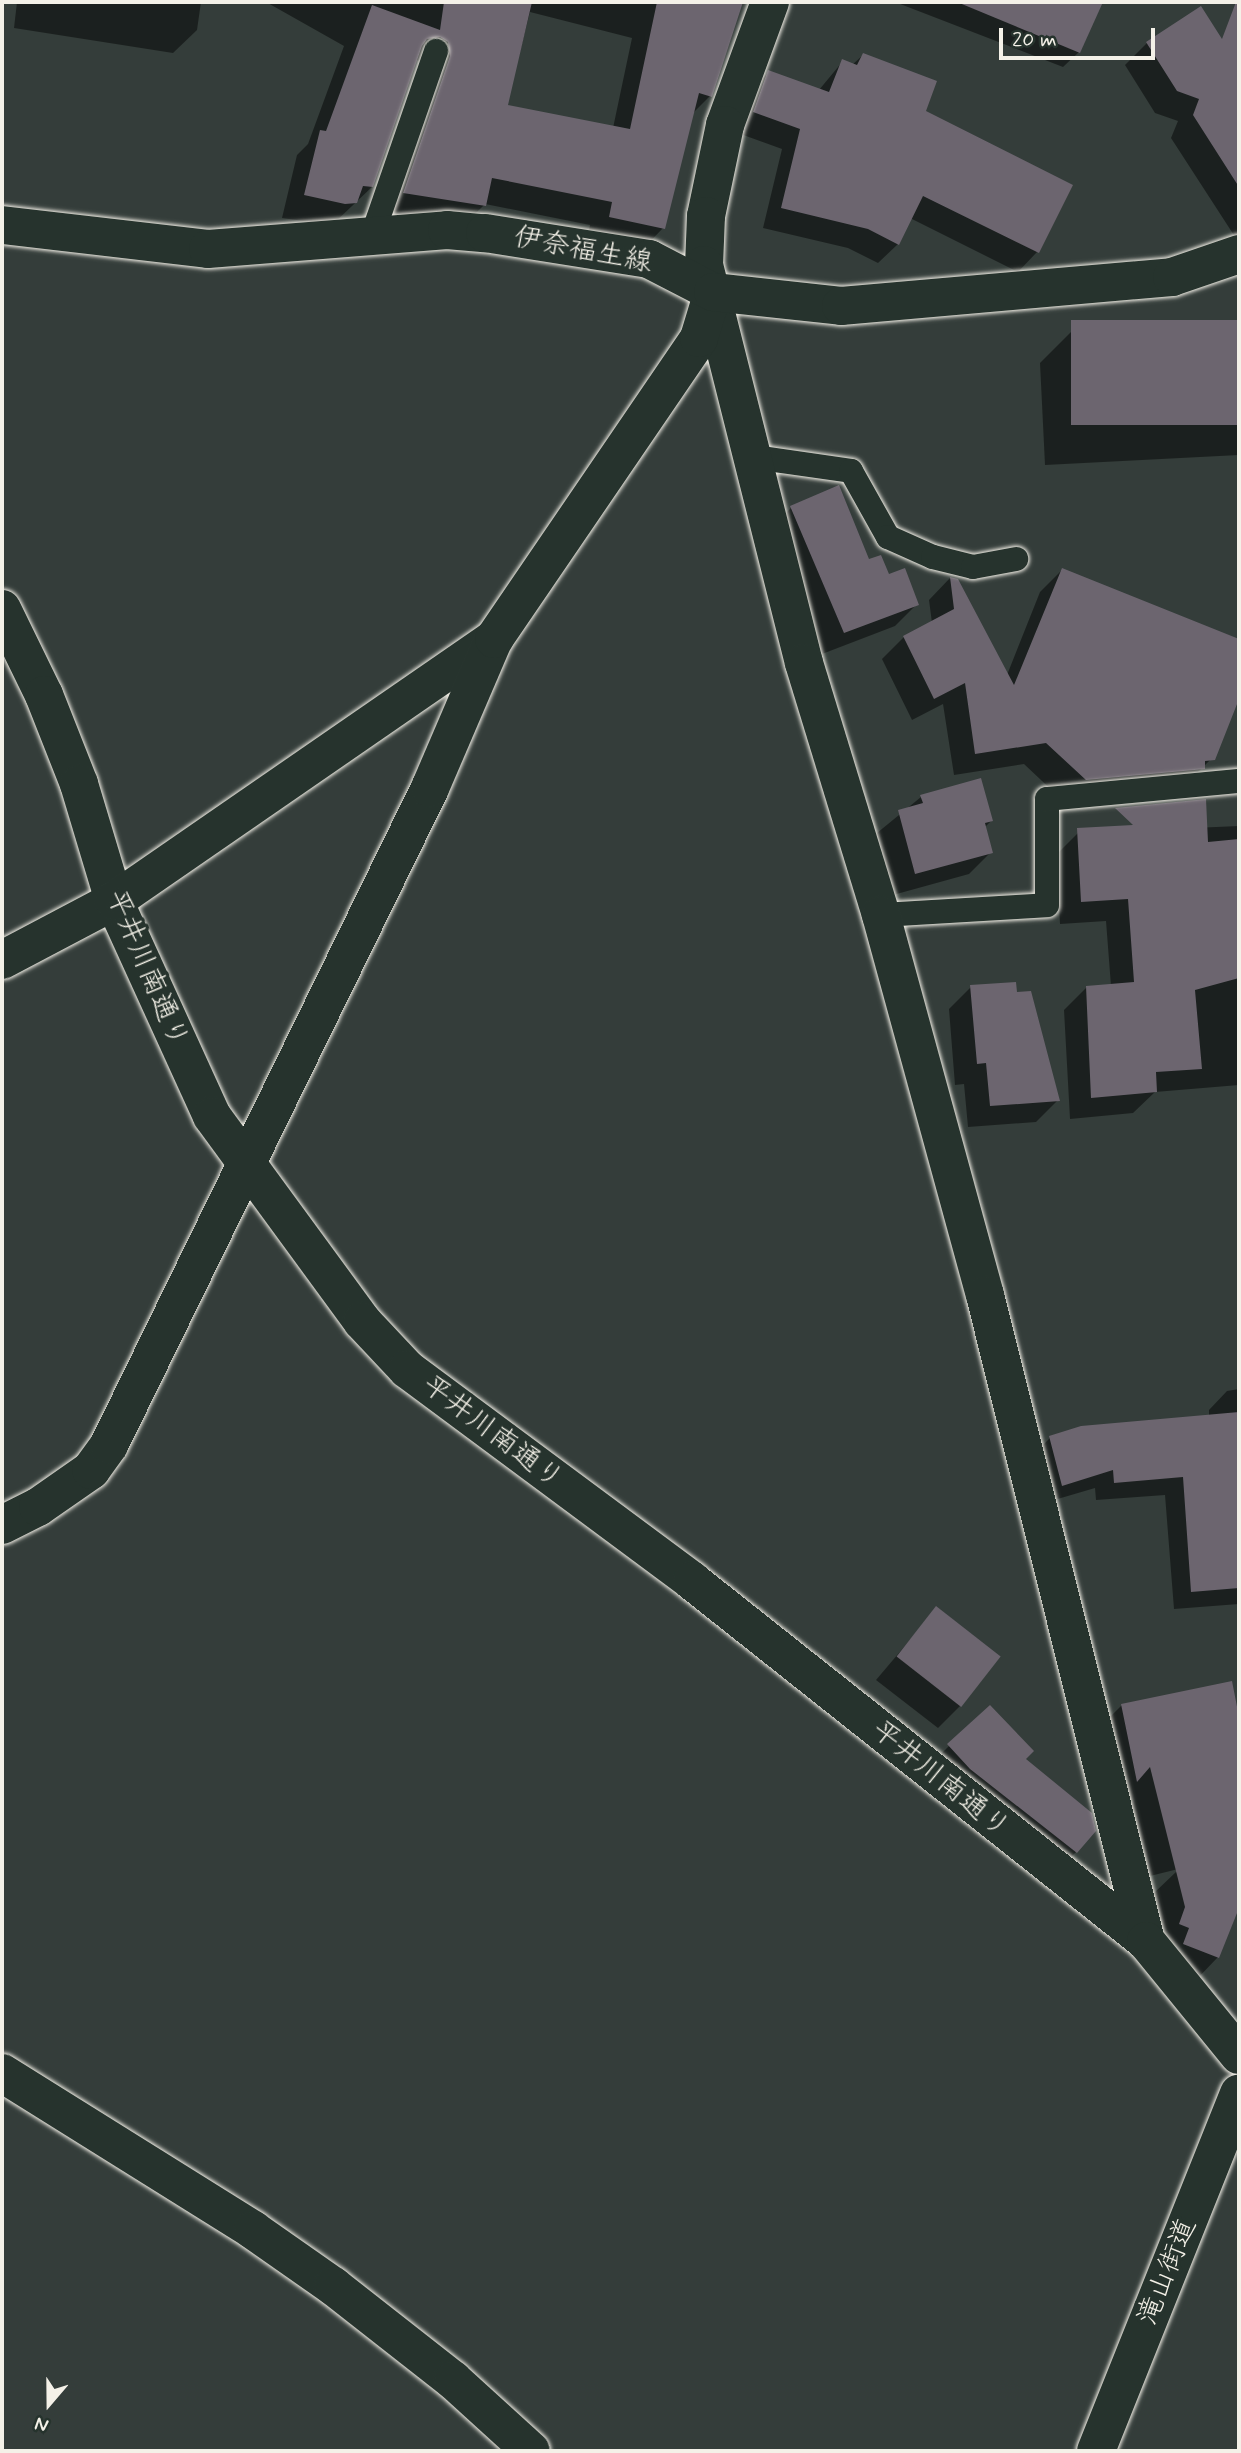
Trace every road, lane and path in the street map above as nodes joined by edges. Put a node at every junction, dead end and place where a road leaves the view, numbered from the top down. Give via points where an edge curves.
1 (770, 2) edge
2 (436, 51) dead end
3 (2, 225) edge
4 (372, 236) junction
5 (1239, 254) edge
6 (713, 292) junction
7 (754, 457) junction
8 (1016, 559) dead end
9 (2, 609) edge
10 (494, 639) junction
11 (1239, 781) edge
12 (114, 901) junction
13 (881, 915) junction
14 (2, 960) edge
15 (246, 1168) junction
16 (2, 1525) edge
17 (1146, 1941) junction
18 (1239, 2055) edge
19 (2, 2073) edge
20 (1239, 2094) edge
21 (531, 2451) edge
22 (1096, 2451) edge

1 - 6 main road via 725,125 706,216 704,265
2 - 4 lane
3 - 4 main road, 伊奈福生線 via 208,249
4 - 6 main road, 伊奈福生線 via 447,230 485,233 649,259
5 - 6 main road, 伊奈福生線 via 1172,277 841,306
6 - 7 main road
6 - 10 main road via 699,338
7 - 8 lane via 851,471 888,537 933,557 973,567
7 - 13 main road via 804,663
9 - 12 main road, 平井川南通り via 74,772
10 - 12 main road
10 - 15 main road via 430,788
11 - 13 lane via 1047,799 1047,905
12 - 14 main road
12 - 15 main road, 平井川南通り via 212,1116
13 - 17 main road via 988,1308
15 - 16 main road via 110,1445 92,1470
15 - 17 main road, 平井川南通り via 362,1321 407,1369 692,1581
17 - 18 main road, 平井川南通り
19 - 21 main road via 276,2246 453,2380
20 - 22 main road, 滝山街道

